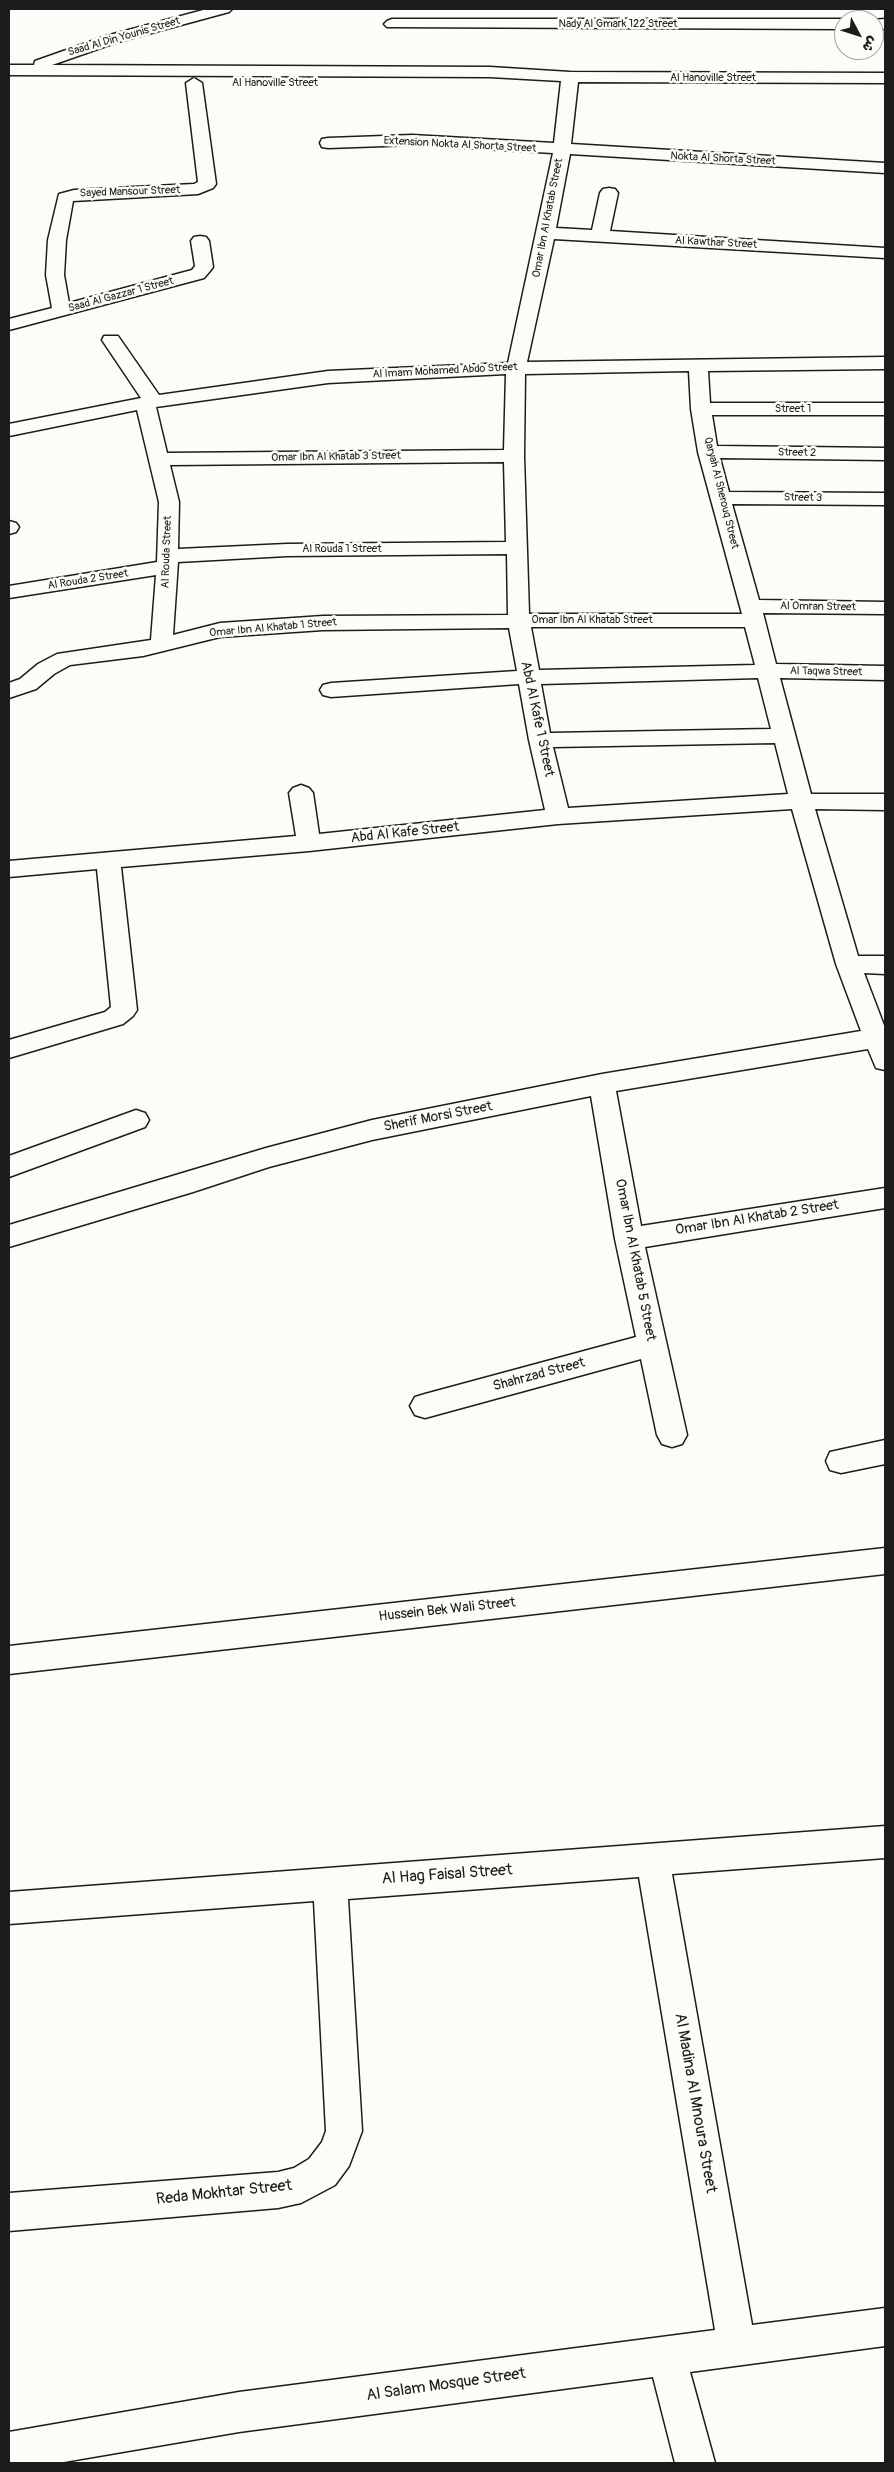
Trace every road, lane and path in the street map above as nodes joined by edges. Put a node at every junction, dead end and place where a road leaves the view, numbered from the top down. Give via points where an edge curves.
1 (224, 9) edge
2 (496, 17) edge
3 (392, 24) dead end
4 (834, 24) edge
5 (9, 70) edge
6 (25, 70) junction
7 (541, 77) junction
8 (570, 77) junction
9 (885, 78) edge
10 (194, 83) junction
11 (9, 84) edge
12 (328, 143) dead end
13 (562, 151) junction
14 (885, 168) edge
15 (609, 193) dead end
16 (546, 233) junction
17 (600, 236) junction
18 (200, 241) dead end
19 (885, 253) edge
20 (62, 312) junction
21 (9, 325) edge
22 (112, 340) dead end
23 (885, 363) edge
24 (698, 365) junction
25 (516, 368) junction
26 (149, 402) junction
27 (701, 409) junction
28 (885, 409) edge
29 (9, 430) edge
30 (708, 452) junction
31 (885, 454) edge
32 (514, 456) junction
33 (158, 459) junction
34 (721, 498) junction
35 (885, 499) edge
36 (516, 548) junction
37 (168, 562) junction
38 (9, 592) edge
39 (885, 608) edge
40 (752, 613) junction
41 (519, 621) junction
42 (162, 644) junction
43 (768, 671) junction
44 (885, 673) edge
45 (528, 677) junction
46 (331, 690) dead end
47 (9, 691) edge
48 (784, 736) junction
49 (540, 740) junction
50 (301, 793) dead end
51 (801, 801) junction
52 (885, 802) edge
53 (558, 816) junction
54 (309, 843) junction
55 (108, 862) junction
56 (9, 869) edge
57 (848, 964) junction
58 (885, 965) edge
59 (9, 1049) edge
60 (881, 1049) edge
61 (602, 1084) junction
62 (136, 1120) dead end
63 (9, 1167) edge
64 (885, 1198) edge
65 (9, 1236) edge
66 (629, 1239) junction
67 (652, 1344) junction
68 (425, 1406) dead end
69 (672, 1435) dead end
70 (885, 1452) edge
71 (841, 1461) dead end
72 (885, 1561) edge
73 (9, 1660) edge
74 (885, 1842) edge
75 (653, 1860) junction
76 (330, 1884) junction
77 (9, 1908) edge
78 (9, 2212) edge
79 (885, 2327) edge
80 (737, 2347) junction
81 (667, 2356) junction
82 (9, 2452) edge
83 (695, 2463) edge

1 - 6 street, Saad Al Din Younis Street via 112,38
2 - 3 street, Nady Al Gmark 122 Street
2 - 4 street, Nady Al Gmark 122 Street
5 - 6 street, Al Hanoville Street
6 - 7 street, Al Hanoville Street via 490,72
7 - 8 street, Al Hanoville Street
7 - 10 street, Al Hanoville Street via 511,83
8 - 9 street, Al Hanoville Street
8 - 13 street, Omar Ibn Al Khatab Street
10 - 11 street, Al Hanoville Street
10 - 20 street, Sayed Mansour Street via 207,184 198,190 65,198 57,240 55,275
12 - 13 street, Extension Nokta Al Shorta Street via 404,140
13 - 14 street, Nokta Al Shorta Street
13 - 16 street, Omar Ibn Al Khatab Street
15 - 17 street
16 - 17 street, Al Kawthar Street
16 - 25 street, Omar Ibn Al Khatab Street
17 - 19 street, Al Kawthar Street
18 - 20 street, Saad Al Gazzar 1 Street via 204,267 198,274
20 - 21 street, Saad Al Gazzar 1 Street
22 - 26 street
23 - 24 street, Al Imam Mohamed Abdo Street
24 - 25 street, Al Imam Mohamed Abdo Street
24 - 27 street, Qaryah Al Sherouq Street
25 - 26 street, Al Imam Mohamed Abdo Street via 320,377
25 - 32 street, Omar Ibn Al Khatab Street
26 - 29 street, Al Imam Mohamed Abdo Street
26 - 33 street, Al Rouda Street
27 - 28 street, Street 1
27 - 30 street, Qaryah Al Sherouq Street
30 - 31 street, Street 2
30 - 34 street, Qaryah Al Sherouq Street
32 - 33 street, Omar Ibn Al Khatab 3 Street
32 - 36 street, Omar Ibn Al Khatab Street
33 - 37 street, Al Rouda Street via 169,502
34 - 35 street, Street 3
34 - 40 street, Qaryah Al Sherouq Street
36 - 37 street, Al Rouda 1 Street via 287,550
36 - 41 street, Omar Ibn Al Khatab Street
37 - 38 street, Al Rouda 2 Street
37 - 42 street, Al Rouda Street
39 - 40 street, Al Omran Street
40 - 41 street, Omar Ibn Al Khatab Street
40 - 43 street
41 - 42 street, Omar Ibn Al Khatab 1 Street via 323,623 220,630
41 - 45 street, Abd Al Kafe 1 Street
42 - 47 street, Omar Ibn Al Khatab 1 Street via 66,659 46,668 28,684
43 - 44 street, Al Taqwa Street
43 - 45 street, Al Taqwa Street
43 - 48 street
45 - 46 street, Al Taqwa Street
45 - 49 street, Abd Al Kafe 1 Street
48 - 49 street
48 - 51 street
49 - 53 street, Abd Al Kafe 1 Street
50 - 54 street
51 - 52 street, Abd Al Kafe Street
51 - 53 street, Abd Al Kafe Street
51 - 57 street
53 - 54 street, Abd Al Kafe Street
54 - 55 street, Abd Al Kafe Street
55 - 56 street, Abd Al Kafe Street
55 - 59 street via 124,1010 114,1018
57 - 58 street
57 - 60 street
60 - 61 street, Sherif Morsi Street
61 - 65 street, Sherif Morsi Street via 372,1130 266,1158
61 - 66 street, Omar Ibn Al Khatab 5 Street
62 - 63 street
64 - 66 street, Omar Ibn Al Khatab 2 Street
66 - 67 street, Omar Ibn Al Khatab 5 Street
67 - 68 street, Shahrzad Street
67 - 69 street, Omar Ibn Al Khatab 5 Street
70 - 71 street
72 - 73 street, Hussein Bek Wali Street
74 - 75 street, Al Hag Faisal Street
75 - 76 street, Al Hag Faisal Street
75 - 80 street, Al Madina Al Mnoura Street
76 - 77 street, Al Hag Faisal Street
76 - 78 street, Reda Mokhtar Street via 344,2131 336,2153 322,2172 302,2185 278,2190
79 - 80 street, Al Salam Mosque Street
80 - 81 street, Al Salam Mosque Street
81 - 82 street, Al Salam Mosque Street via 239,2412
81 - 83 street

